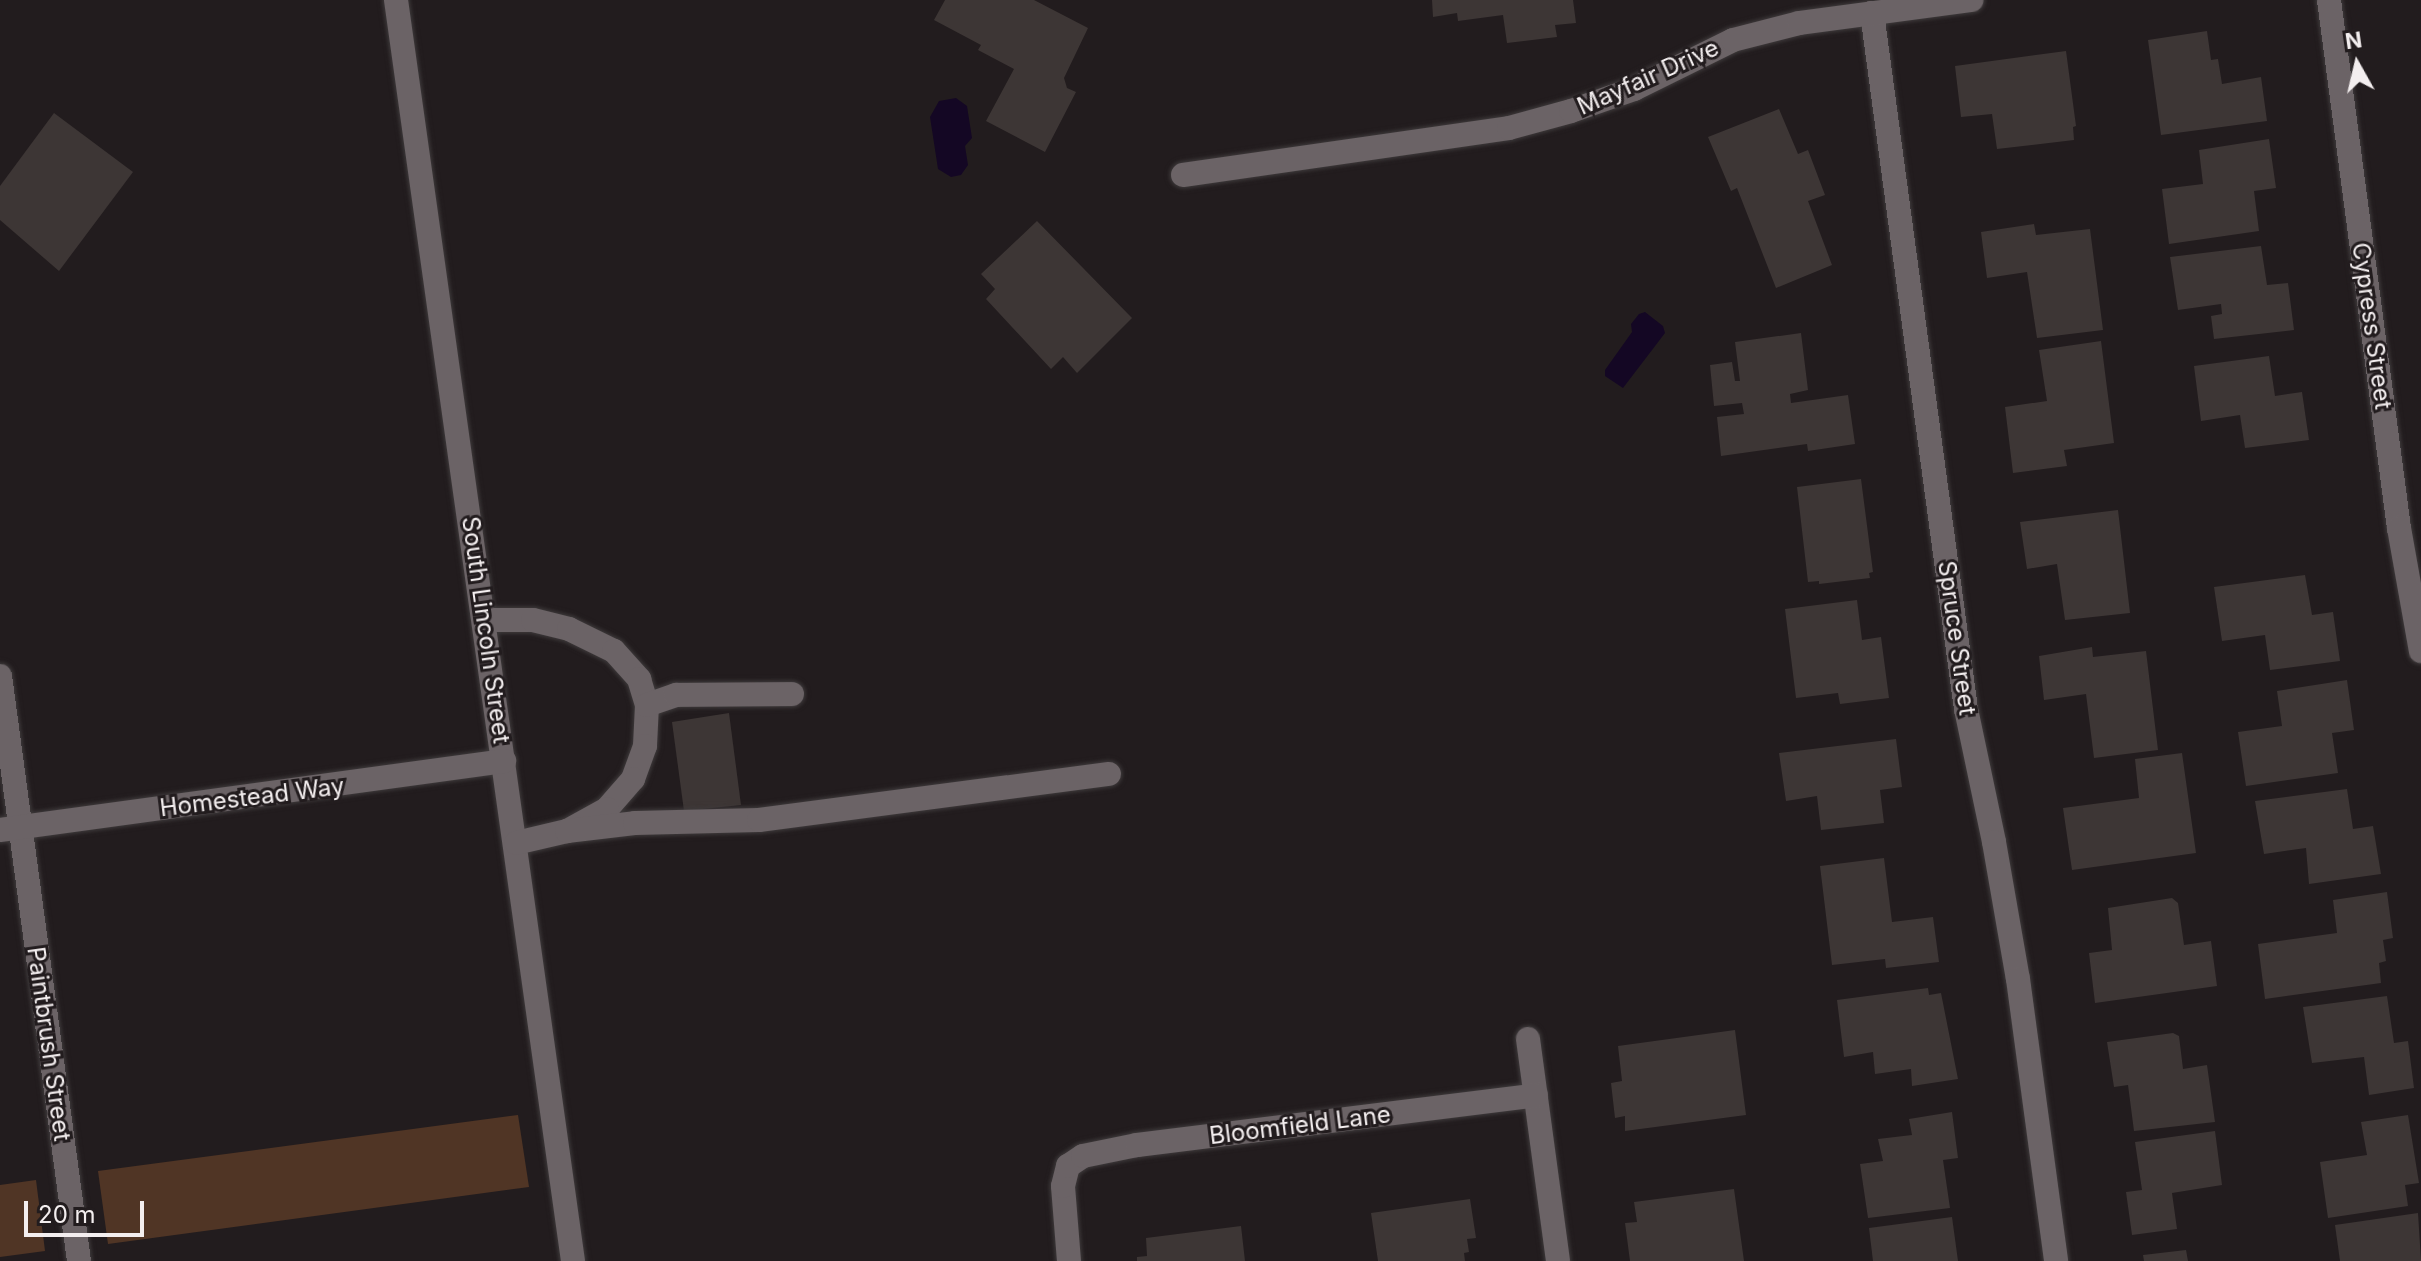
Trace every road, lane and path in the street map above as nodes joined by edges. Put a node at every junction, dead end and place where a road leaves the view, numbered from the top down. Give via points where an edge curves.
1 (396, 0) edge
2 (1971, 0) edge
3 (2329, 0) edge
4 (1872, 13) junction
5 (1183, 175) dead end
6 (485, 620) junction
7 (2421, 651) edge
8 (0, 676) edge
9 (792, 694) dead end
10 (647, 705) junction
11 (504, 761) junction
12 (1109, 774) dead end
13 (10, 829) edge
14 (567, 831) junction
15 (516, 843) junction
16 (1528, 1039) dead end
17 (1536, 1095) junction
18 (79, 1261) edge
19 (573, 1261) edge
20 (1069, 1261) edge
21 (1558, 1261) edge
22 (2056, 1261) edge

1 - 6 street, South Lincoln Street
2 - 4 street, Mayfair Drive
3 - 7 street, Cypress Street via 2399,528
4 - 5 street, Mayfair Drive via 1799,23 1733,40 1634,89 1509,128
4 - 22 street, Spruce Street via 1966,709 2018,979
6 - 10 street via 533,620 569,629 614,651 639,679
6 - 11 street, South Lincoln Street
8 - 13 street, Paintbrush Street
9 - 10 street via 676,695
10 - 14 street via 645,746 633,779 607,809
11 - 13 street, Homestead Way
11 - 15 street, South Lincoln Street
12 - 14 street via 759,820 635,823
13 - 18 street, Paintbrush Street
14 - 15 street
15 - 19 street, South Lincoln Street
16 - 17 street
17 - 20 street, Bloomfield Lane via 1083,1156 1068,1166 1063,1206
17 - 21 street

